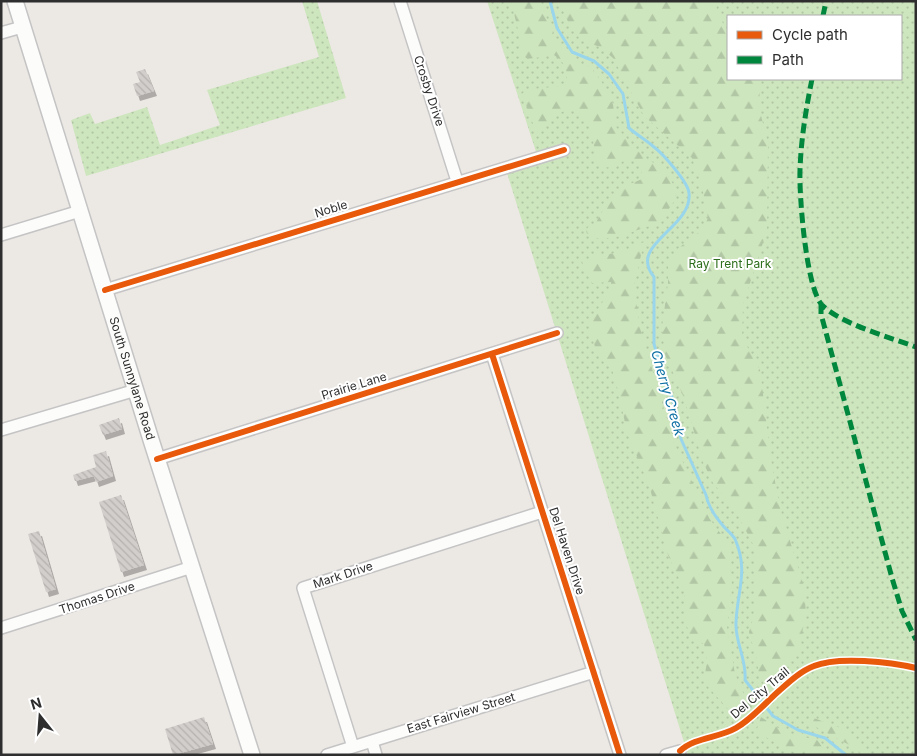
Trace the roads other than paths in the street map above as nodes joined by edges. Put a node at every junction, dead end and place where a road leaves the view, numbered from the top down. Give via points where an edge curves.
1 (15, 1) edge
2 (400, 1) edge
3 (22, 27) junction
4 (1, 33) edge
5 (564, 150) dead end
6 (457, 181) junction
7 (80, 211) junction
8 (1, 235) edge
9 (105, 290) junction
10 (557, 333) dead end
11 (492, 354) junction
12 (136, 390) junction
13 (1, 430) edge
14 (157, 459) junction
15 (542, 512) junction
16 (192, 567) junction
17 (1, 628) edge
18 (594, 672) junction
19 (372, 741) junction
20 (353, 747) junction
21 (680, 750) dead end
22 (251, 755) edge
23 (327, 755) edge
24 (376, 755) edge
25 (620, 755) edge
26 (666, 755) edge

1 - 3 main road, South Sunnylane Road
2 - 6 street, Crosby Drive
3 - 4 street
3 - 7 main road, South Sunnylane Road
5 - 6 street, Noble
6 - 9 street, Noble
7 - 8 street
7 - 9 main road, South Sunnylane Road
9 - 12 main road, South Sunnylane Road
10 - 11 street, Prairie Lane
11 - 14 street, Prairie Lane
11 - 15 street, Del Haven Drive
12 - 13 street
12 - 14 main road, South Sunnylane Road
14 - 16 main road, South Sunnylane Road
15 - 18 street, Del Haven Drive
15 - 20 street, Mark Drive via 303,588
16 - 17 street, Thomas Drive
16 - 22 main road, South Sunnylane Road
18 - 19 street, East Fairview Street
18 - 25 street, Del Haven Drive
19 - 20 street, East Fairview Street
19 - 24 street
20 - 23 street, East Fairview Street
21 - 26 street

